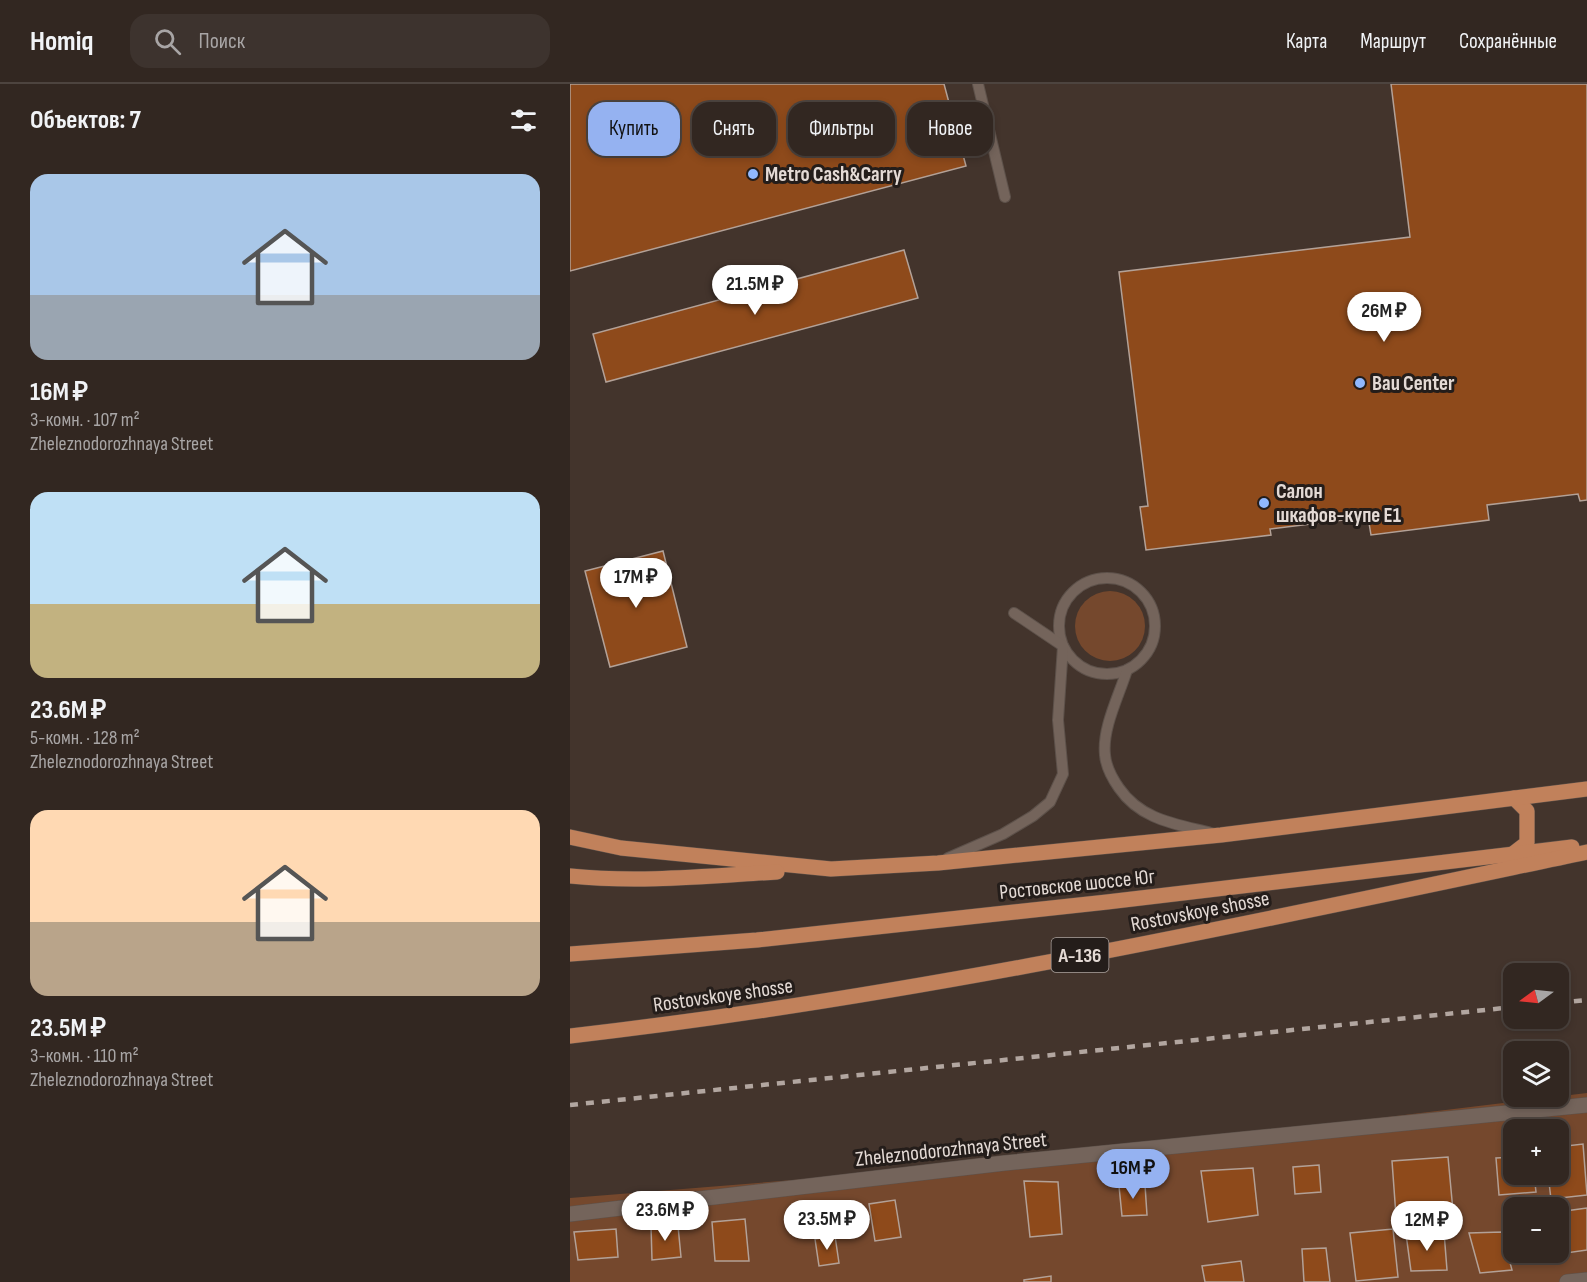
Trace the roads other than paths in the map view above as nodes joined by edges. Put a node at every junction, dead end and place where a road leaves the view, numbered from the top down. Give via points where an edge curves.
1 (978, 84) edge
2 (1005, 197) dead end
3 (1014, 613) dead end
4 (1063, 646) junction
5 (1127, 670) junction
6 (1587, 789) edge
7 (1514, 798) junction
8 (1221, 835) junction
9 (570, 837) edge
10 (1587, 845) edge
11 (1587, 852) edge
12 (1514, 853) junction
13 (938, 863) junction
14 (831, 869) junction
15 (570, 876) edge
16 (570, 954) edge
17 (570, 1036) edge
18 (1587, 1105) edge
19 (570, 1214) edge
20 (1587, 1280) edge
21 (1567, 1282) edge

1 - 2 lane
3 - 4 lane
4 - 5 lane via 1071,658 1090,671 1112,674
4 - 5 lane via 1059,621 1065,603 1077,588 1100,578 1127,582 1148,600 1156,626 1148,653
4 - 13 lane via 1058,720 1063,774 1050,802 1003,834
5 - 8 lane via 1107,734 1105,755 1110,776 1126,799 1144,814
6 - 7 main road
7 - 8 main road
7 - 12 main road via 1527,811 1528,828 1527,843
8 - 13 main road
9 - 14 main road via 621,848
10 - 12 main road, Ростовское шоссе Юг / А-136
11 - 17 main road, Rostovskoye shosse / А-136 via 1228,928 830,1001
12 - 16 main road, Ростовское шоссе Юг / А-136 via 757,940
13 - 14 main road
14 - 15 main road via 664,879
18 - 19 street, Zheleznodorozhnaya Street via 1005,1163
20 - 21 street

